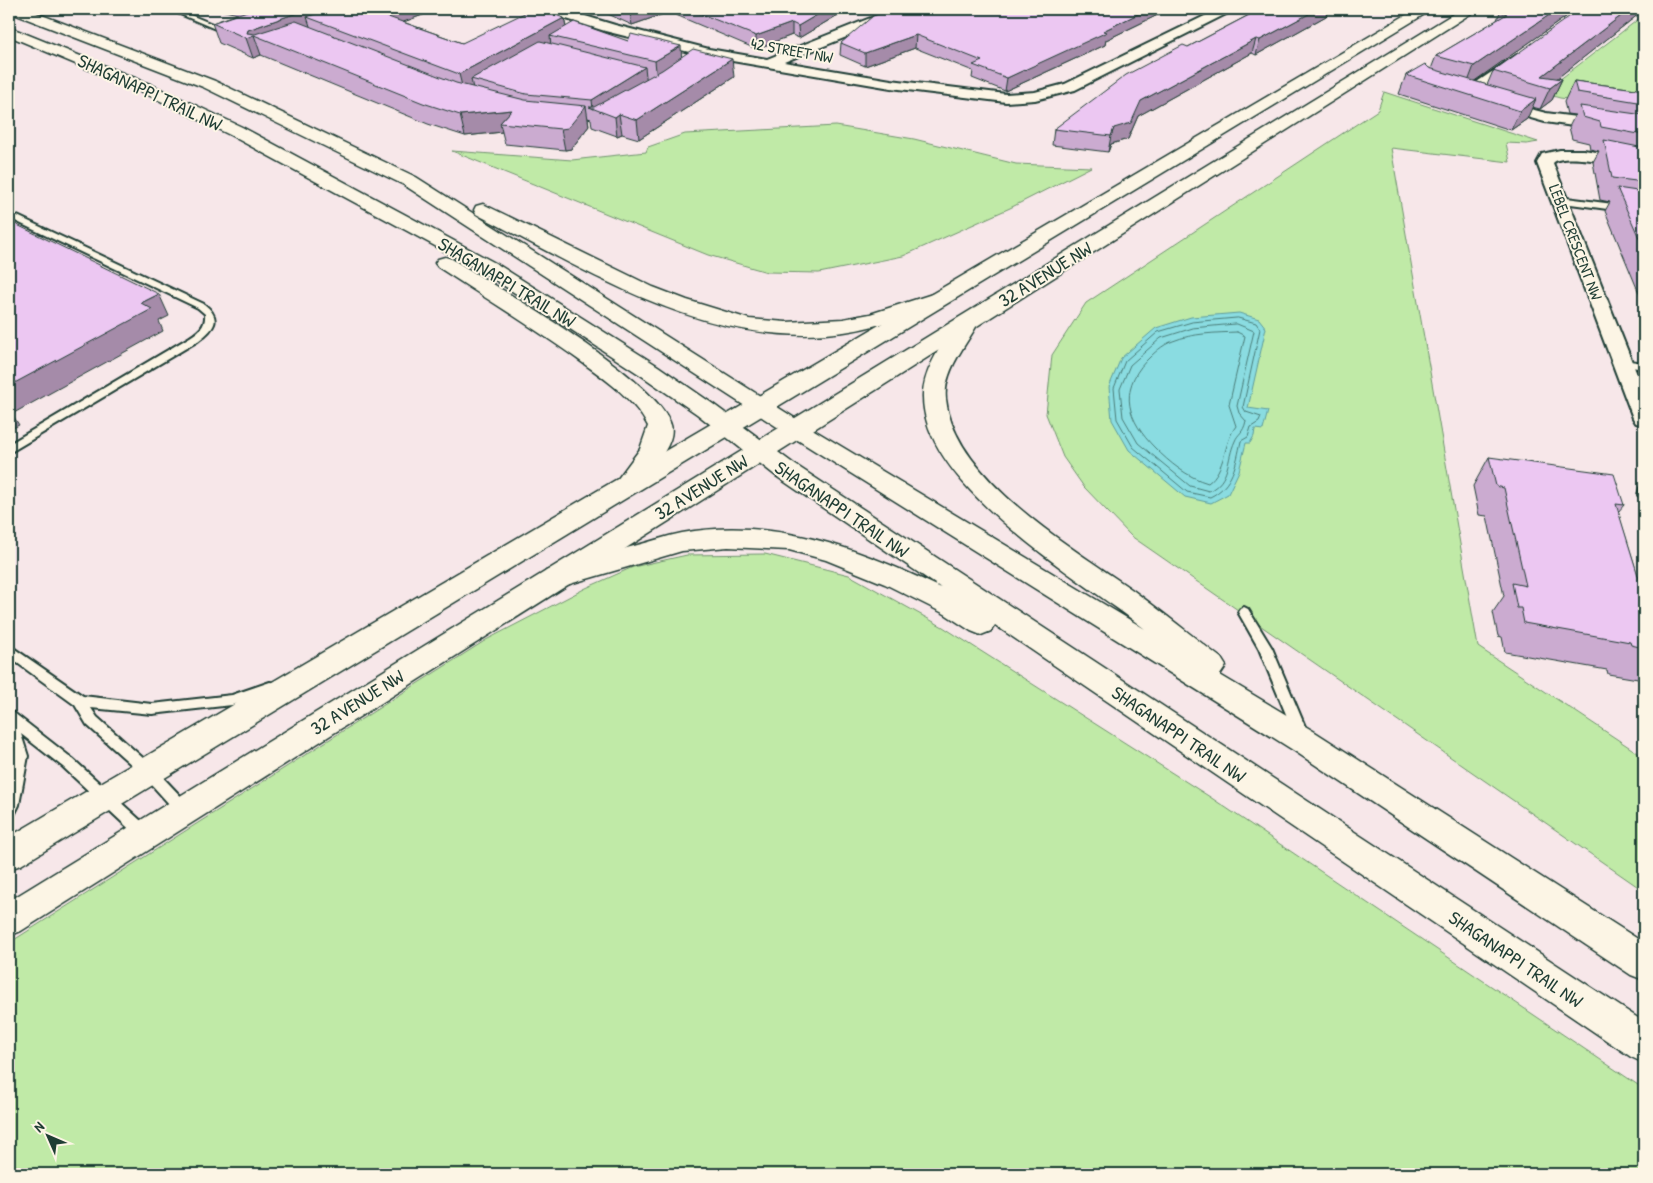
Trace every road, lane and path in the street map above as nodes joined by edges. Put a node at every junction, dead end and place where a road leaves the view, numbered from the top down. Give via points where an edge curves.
1 (14, 9) edge
2 (171, 9) edge
3 (548, 9) edge
4 (585, 9) edge
5 (904, 9) edge
6 (1230, 9) edge
7 (1426, 9) edge
8 (1470, 9) edge
9 (566, 15) junction
10 (237, 24) edge
11 (9, 31) edge
12 (1533, 48) edge
13 (766, 64) junction
14 (1451, 90) edge
15 (1467, 95) junction
16 (1544, 117) junction
17 (1644, 131) edge
18 (1550, 144) junction
19 (1644, 165) edge
20 (410, 181) junction
21 (1559, 200) junction
22 (1644, 211) edge
23 (9, 215) edge
24 (408, 225) junction
25 (945, 296) junction
26 (967, 323) junction
27 (1623, 363) junction
28 (1644, 366) edge
29 (761, 406) junction
30 (1644, 418) edge
31 (728, 426) junction
32 (796, 429) junction
33 (9, 449) edge
34 (759, 451) junction
35 (624, 488) junction
36 (1644, 491) edge
37 (1644, 495) edge
38 (556, 578) junction
39 (1244, 612) dead end
40 (9, 650) edge
41 (310, 674) junction
42 (80, 701) junction
43 (9, 718) edge
44 (1304, 741) junction
45 (1203, 751) junction
46 (148, 771) junction
47 (104, 796) junction
48 (9, 810) edge
49 (184, 810) junction
50 (145, 834) junction
51 (9, 854) edge
52 (9, 920) edge
53 (1644, 963) edge
54 (1644, 1044) edge

1 - 20 main road, SHAGANAPPI TRAIL NW via 209,84
2 - 10 lane via 222,30
3 - 9 street, 42 STREET NW
4 - 9 street
5 - 13 street
6 - 13 street, 42 STREET NW via 1092,78 1057,92 1034,96 981,96
7 - 25 main road, 32 AVENUE NW
8 - 26 main road, 32 AVENUE NW
9 - 13 street, 42 STREET NW via 705,56
11 - 24 main road, SHAGANAPPI TRAIL NW via 185,106
12 - 15 street
14 - 15 street
15 - 16 street
16 - 17 street
16 - 18 street
18 - 19 street, LEBEL CRESCENT NW via 1578,155
18 - 21 street, LEBEL CRESCENT NW via 1545,163
20 - 25 main road via 431,185 648,291 694,310 749,326 784,329 854,324
20 - 29 main road, SHAGANAPPI TRAIL NW
21 - 22 lane
21 - 27 street, LEBEL CRESCENT NW
23 - 33 lane via 201,306 210,313 210,322 194,339
24 - 31 main road, SHAGANAPPI TRAIL NW via 498,274
24 - 35 main road via 413,243 618,378 655,413 660,427 654,446
25 - 29 main road, 32 AVENUE NW
26 - 32 main road, 32 AVENUE NW
26 - 44 main road via 942,366 933,398 935,414 956,458 986,492 1018,520 1154,620
27 - 28 lane
27 - 30 street, LEBEL CRESCENT NW
29 - 31 main road, 32 AVENUE NW
29 - 32 main road, SHAGANAPPI TRAIL NW
31 - 34 main road, SHAGANAPPI TRAIL NW
31 - 35 main road, 32 AVENUE NW
32 - 34 main road, 32 AVENUE NW
32 - 44 main road, SHAGANAPPI TRAIL NW
34 - 38 main road, 32 AVENUE NW
34 - 45 main road, SHAGANAPPI TRAIL NW
35 - 41 main road, 32 AVENUE NW
36 - 37 lane
38 - 45 main road via 682,542 728,538 789,541 834,553 896,576 955,607 1138,723
38 - 49 main road, 32 AVENUE NW
39 - 44 lane via 1265,648
40 - 42 lane
41 - 42 lane via 232,700 152,709
41 - 46 main road, 32 AVENUE NW
42 - 46 lane via 92,721
43 - 47 lane via 68,763
43 - 48 lane via 21,756
44 - 53 main road, SHAGANAPPI TRAIL NW
45 - 54 main road, SHAGANAPPI TRAIL NW
46 - 47 main road, 32 AVENUE NW
46 - 49 lane
47 - 50 lane
47 - 51 main road, 32 AVENUE NW
49 - 50 main road, 32 AVENUE NW
50 - 52 main road, 32 AVENUE NW

